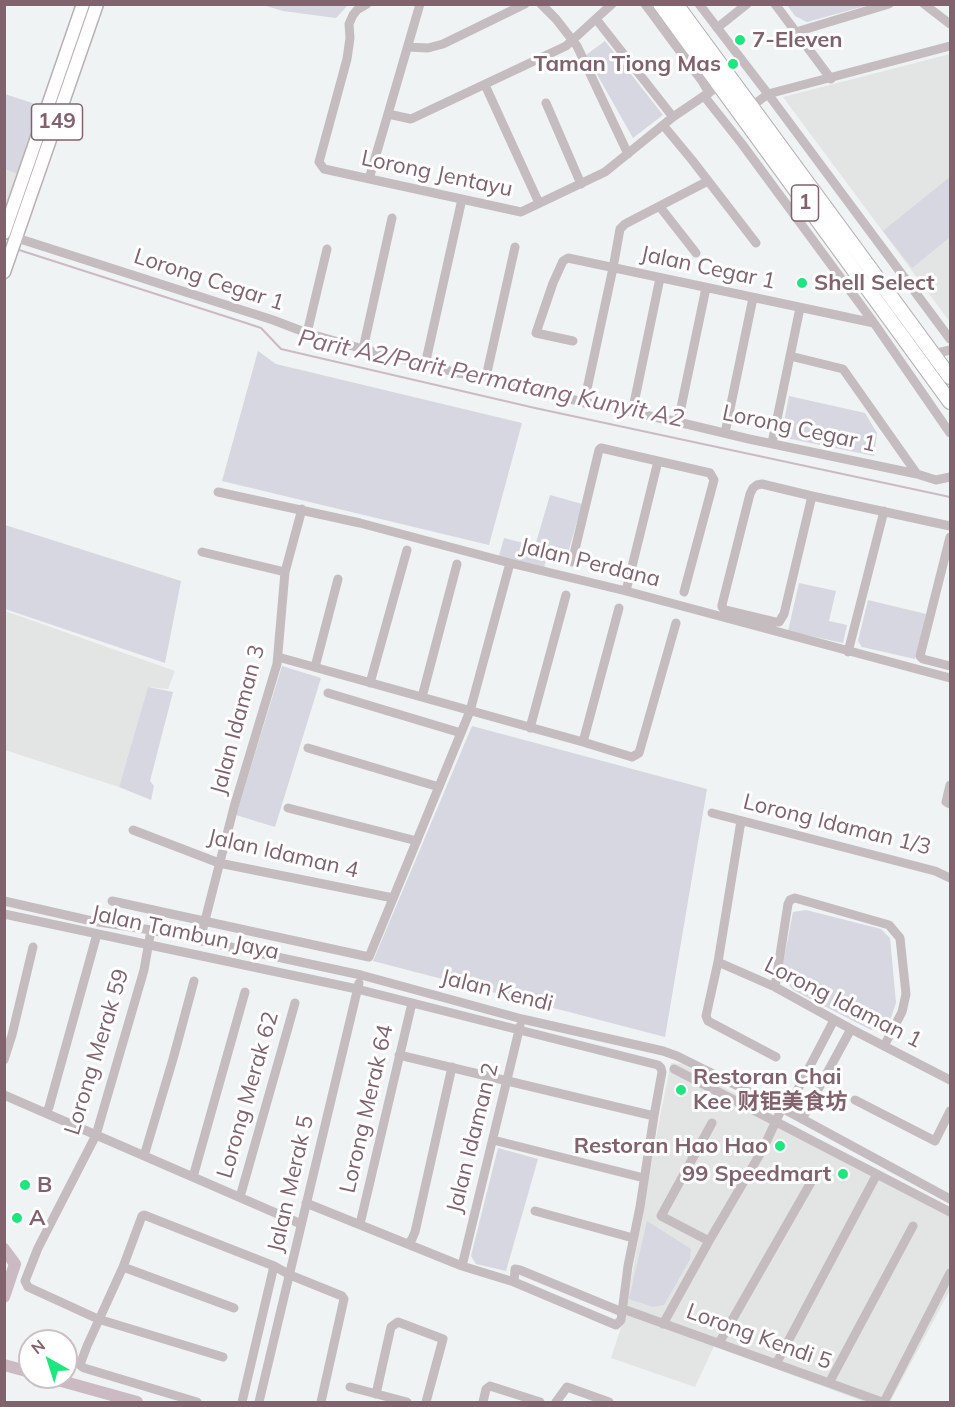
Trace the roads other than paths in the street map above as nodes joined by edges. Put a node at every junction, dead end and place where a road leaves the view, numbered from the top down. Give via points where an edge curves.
1 (83, 4) edge
2 (97, 4) edge
3 (367, 4) edge
4 (420, 4) edge
5 (525, 4) edge
6 (541, 4) edge
7 (612, 4) edge
8 (645, 4) edge
9 (660, 4) edge
10 (676, 4) edge
11 (699, 4) edge
12 (747, 4) edge
13 (775, 4) edge
14 (924, 4) edge
15 (884, 5) edge
16 (596, 19) junction
17 (951, 24) edge
18 (717, 28) junction
19 (796, 33) junction
20 (573, 40) junction
21 (408, 46) junction
22 (951, 46) edge
23 (831, 79) junction
24 (485, 85) junction
25 (711, 92) junction
26 (768, 94) junction
27 (546, 103) dead end
28 (752, 106) junction
29 (388, 114) junction
30 (673, 117) junction
31 (663, 125) junction
32 (628, 154) junction
33 (369, 179) junction
34 (708, 181) junction
35 (581, 184) junction
36 (462, 199) junction
37 (539, 203) junction
38 (660, 207) junction
39 (392, 218) dead end
40 (4, 233) edge
41 (16, 239) junction
42 (756, 243) dead end
43 (515, 247) dead end
44 (327, 249) dead end
45 (696, 253) dead end
46 (613, 268) junction
47 (4, 272) edge
48 (660, 278) junction
49 (706, 288) junction
50 (753, 298) junction
51 (800, 308) junction
52 (874, 323) junction
53 (896, 327) junction
54 (307, 333) junction
55 (883, 335) junction
56 (951, 339) edge
57 (573, 341) dead end
58 (363, 349) junction
59 (951, 350) edge
60 (933, 354) junction
61 (790, 356) junction
62 (425, 365) junction
63 (486, 377) junction
64 (951, 377) edge
65 (951, 402) edge
66 (584, 403) junction
67 (632, 413) junction
68 (678, 422) junction
69 (725, 433) junction
70 (951, 433) edge
71 (772, 443) junction
72 (658, 461) junction
73 (917, 474) junction
74 (951, 477) edge
75 (218, 492) dead end
76 (812, 496) junction
77 (302, 509) junction
78 (884, 511) junction
79 (951, 526) edge
80 (951, 537) edge
81 (406, 550) dead end
82 (202, 552) dead end
83 (572, 561) dead end
84 (510, 563) junction
85 (458, 564) dead end
86 (285, 572) junction
87 (338, 579) dead end
88 (626, 591) junction
89 (684, 592) dead end
90 (566, 595) dead end
91 (619, 608) dead end
92 (676, 623) dead end
93 (848, 652) junction
94 (278, 657) junction
95 (951, 666) edge
96 (315, 668) junction
97 (951, 678) edge
98 (370, 682) junction
99 (328, 693) dead end
100 (422, 697) junction
101 (470, 711) junction
102 (530, 728) junction
103 (461, 733) junction
104 (583, 742) junction
105 (308, 748) dead end
106 (951, 785) edge
107 (439, 787) junction
108 (951, 804) edge
109 (288, 808) dead end
110 (712, 813) dead end
111 (741, 821) junction
112 (133, 830) dead end
113 (417, 841) junction
114 (219, 863) junction
115 (951, 878) edge
116 (393, 898) junction
117 (4, 901) edge
118 (112, 901) dead end
119 (4, 914) edge
120 (204, 921) junction
121 (151, 930) junction
122 (97, 934) junction
123 (200, 939) junction
124 (148, 945) junction
125 (33, 947) dead end
126 (718, 962) junction
127 (361, 975) junction
128 (194, 981) dead end
129 (775, 987) junction
130 (357, 989) junction
131 (244, 992) dead end
132 (294, 1003) dead end
133 (411, 1003) junction
134 (522, 1019) junction
135 (834, 1020) junction
136 (851, 1029) junction
137 (519, 1030) junction
138 (884, 1046) junction
139 (399, 1055) junction
140 (776, 1057) dead end
141 (4, 1060) edge
142 (453, 1067) junction
143 (674, 1070) dead end
144 (507, 1080) junction
145 (951, 1080) edge
146 (4, 1095) edge
147 (855, 1100) dead end
148 (785, 1109) junction
149 (951, 1111) edge
150 (46, 1113) junction
151 (654, 1116) junction
152 (802, 1119) junction
153 (712, 1123) dead end
154 (776, 1123) junction
155 (96, 1135) junction
156 (492, 1140) junction
157 (144, 1156) junction
158 (877, 1174) junction
159 (193, 1177) junction
160 (814, 1177) dead end
161 (644, 1178) junction
162 (240, 1197) junction
163 (951, 1199) edge
164 (306, 1203) junction
165 (534, 1211) dead end
166 (951, 1212) edge
167 (301, 1224) junction
168 (360, 1224) junction
169 (913, 1226) dead end
170 (633, 1238) junction
171 (709, 1241) junction
172 (408, 1244) junction
173 (274, 1266) junction
174 (462, 1266) junction
175 (123, 1267) junction
176 (951, 1273) edge
177 (290, 1275) junction
178 (514, 1282) junction
179 (234, 1308) dead end
180 (622, 1310) junction
181 (98, 1319) junction
182 (663, 1323) junction
183 (719, 1343) junction
184 (223, 1357) dead end
185 (776, 1364) junction
186 (829, 1383) junction
187 (350, 1387) dead end
188 (376, 1394) junction
189 (197, 1402) edge
190 (242, 1402) edge
191 (259, 1402) edge
192 (321, 1402) edge
193 (407, 1402) edge
194 (426, 1402) edge
195 (483, 1402) edge
196 (540, 1402) edge
197 (556, 1402) edge
198 (609, 1402) edge
199 (883, 1402) edge

1 - 40 main road, 149
2 - 41 main road, 149
3 - 33 street, Lorong Jentayu via 357,10 349,24 347,59 319,162 324,169
4 - 21 street
5 - 21 street via 443,44 428,48
6 - 20 street
7 - 16 street
8 - 25 street
9 - 25 highway, 1
10 - 28 highway, 1
11 - 18 street
12 - 18 street
13 - 19 street
14 - 17 street
15 - 19 street
16 - 20 street
16 - 30 street
18 - 26 street
19 - 23 street
20 - 24 street
20 - 32 street
21 - 29 street
22 - 23 street
23 - 26 street
24 - 29 street via 411,119
24 - 37 street
25 - 30 street, Lorong Jentayu
25 - 52 street via 742,144
25 - 53 highway, 1
26 - 28 street
26 - 56 street
27 - 35 street
28 - 60 highway, 1
29 - 33 street
30 - 31 street, Lorong Jentayu
31 - 32 street, Lorong Jentayu
31 - 34 street
32 - 35 street, Lorong Jentayu
33 - 36 street, Lorong Jentayu
34 - 38 street
34 - 42 street
35 - 37 street, Lorong Jentayu
36 - 37 street, Lorong Jentayu via 520,212
36 - 62 street
38 - 45 street
38 - 46 street via 620,229
39 - 58 street
41 - 47 main road, 149
41 - 54 street, Lorong Cegar 1
43 - 63 street
44 - 54 street
46 - 48 street, Jalan Cegar 1
46 - 57 street, Jalan Cegar 1 via 568,258 563,261 536,333
46 - 66 street
48 - 49 street, Jalan Cegar 1
48 - 67 street
49 - 50 street, Jalan Cegar 1
49 - 68 street
50 - 51 street, Jalan Cegar 1
50 - 69 street
51 - 52 street, Jalan Cegar 1
51 - 61 street
52 - 55 street
53 - 55 street
53 - 65 highway, 1
54 - 58 street, Lorong Cegar 1
55 - 70 street
58 - 62 street, Lorong Cegar 1
59 - 60 street
60 - 64 highway, 1
61 - 71 street
61 - 73 street via 843,369
62 - 63 street, Lorong Cegar 1
63 - 66 street, Lorong Cegar 1
66 - 67 street, Lorong Cegar 1
67 - 68 street, Lorong Cegar 1
68 - 69 street, Lorong Cegar 1
69 - 71 street, Lorong Cegar 1
71 - 73 street, Lorong Cegar 1
72 - 83 street via 599,450
72 - 88 street
72 - 89 street via 710,473 714,480
73 - 74 street, Lorong Cegar 1 via 936,480
75 - 77 street, Jalan Perdana
76 - 76 street via 779,622 725,610 722,605 753,488 762,484
76 - 78 street
77 - 84 street, Jalan Perdana
77 - 86 street, Jalan Idaman 3
78 - 79 street
78 - 93 street
80 - 95 street via 921,652 921,658
81 - 98 street
82 - 86 street
84 - 88 street, Jalan Perdana
84 - 101 street
85 - 100 street
86 - 94 street, Jalan Idaman 3
87 - 96 street
88 - 93 street, Jalan Perdana
90 - 102 street
91 - 104 street
92 - 104 street via 639,753 632,757
93 - 97 street, Jalan Perdana
94 - 96 street
94 - 114 street, Jalan Idaman 3
96 - 98 street
98 - 100 street
99 - 103 street
100 - 101 street
101 - 102 street
101 - 103 street
102 - 104 street
103 - 107 street
105 - 107 street
106 - 108 street via 946,802
107 - 113 street
109 - 113 street
110 - 111 street, Lorong Idaman 1/3
111 - 115 street, Lorong Idaman 1/3
111 - 126 street
112 - 114 street, Jalan Idaman 4
113 - 116 street
114 - 116 street, Jalan Idaman 4
114 - 120 street, Jalan Idaman 3
116 - 120 street via 369,957
117 - 121 street, Jalan Kendi
118 - 120 street
119 - 122 street, Jalan Tambun Jaya
120 - 123 street, Jalan Idaman 3
121 - 123 street, Jalan Kendi
121 - 124 street, Lorong Merak 59
122 - 124 street, Jalan Tambun Jaya
122 - 150 street
123 - 127 street, Jalan Kendi
124 - 130 street, Jalan Tambun Jaya
124 - 155 street, Lorong Merak 59
125 - 141 street
126 - 129 street, Lorong Idaman 1
126 - 140 street via 708,1021
127 - 130 street, Jalan Merak 5
127 - 134 street, Jalan Kendi
128 - 157 street
129 - 135 street, Lorong Idaman 1
129 - 138 street via 790,900 795,898 890,925 900,938 906,994 903,1012
130 - 133 street, Jalan Kendi
130 - 164 street, Jalan Merak 5
131 - 159 street
132 - 162 street, Lorong Merak 62
133 - 137 street, Jalan Kendi
133 - 139 street, Lorong Merak 64
134 - 137 street, Jalan Idaman 2
134 - 148 street, Jalan Kendi via 663,1051
135 - 136 street, Lorong Idaman 1
135 - 148 street
136 - 138 street, Lorong Idaman 1
136 - 152 street
137 - 144 street, Jalan Idaman 2
137 - 151 street, Jalan Kendi via 658,1065 662,1072
138 - 145 street, Lorong Idaman 1
139 - 142 street
139 - 168 street, Lorong Merak 64
142 - 144 street
142 - 172 street via 415,1232
143 - 154 street
144 - 151 street
144 - 156 street, Jalan Idaman 2
146 - 150 street
147 - 149 street via 935,1141
148 - 152 street, Jalan Kendi
148 - 154 street
150 - 155 street
151 - 161 street
152 - 163 street, Jalan Kendi
153 - 171 street via 661,1216
154 - 158 street
154 - 171 street
155 - 157 street
155 - 181 street, Lorong Merak 59 via 25,1281 28,1287
156 - 161 street
156 - 174 street, Jalan Idaman 2
157 - 159 street
158 - 166 street
158 - 185 street
159 - 162 street
160 - 183 street
161 - 170 street
162 - 167 street
164 - 167 street, Jalan Merak 5
164 - 168 street
165 - 170 street
167 - 177 street, Jalan Merak 5
168 - 172 street
169 - 186 street
170 - 180 street
171 - 182 street
172 - 174 street
173 - 175 street via 147,1215 142,1216
173 - 177 street
173 - 190 street
174 - 178 street
175 - 179 street
175 - 181 street
176 - 199 street
177 - 191 street, Jalan Merak 5
177 - 192 street via 344,1299
178 - 180 street, Lorong Kendi 5 via 515,1269 520,1270
178 - 180 street via 616,1325
180 - 182 street, Lorong Kendi 5
181 - 184 street
181 - 189 street via 81,1366
182 - 183 street, Lorong Kendi 5
183 - 185 street, Lorong Kendi 5
185 - 186 street, Lorong Kendi 5
186 - 199 street, Lorong Kendi 5
187 - 188 street
188 - 193 street
188 - 194 street via 391,1327 398,1322 443,1339
195 - 196 street via 490,1386
197 - 198 street via 567,1387

